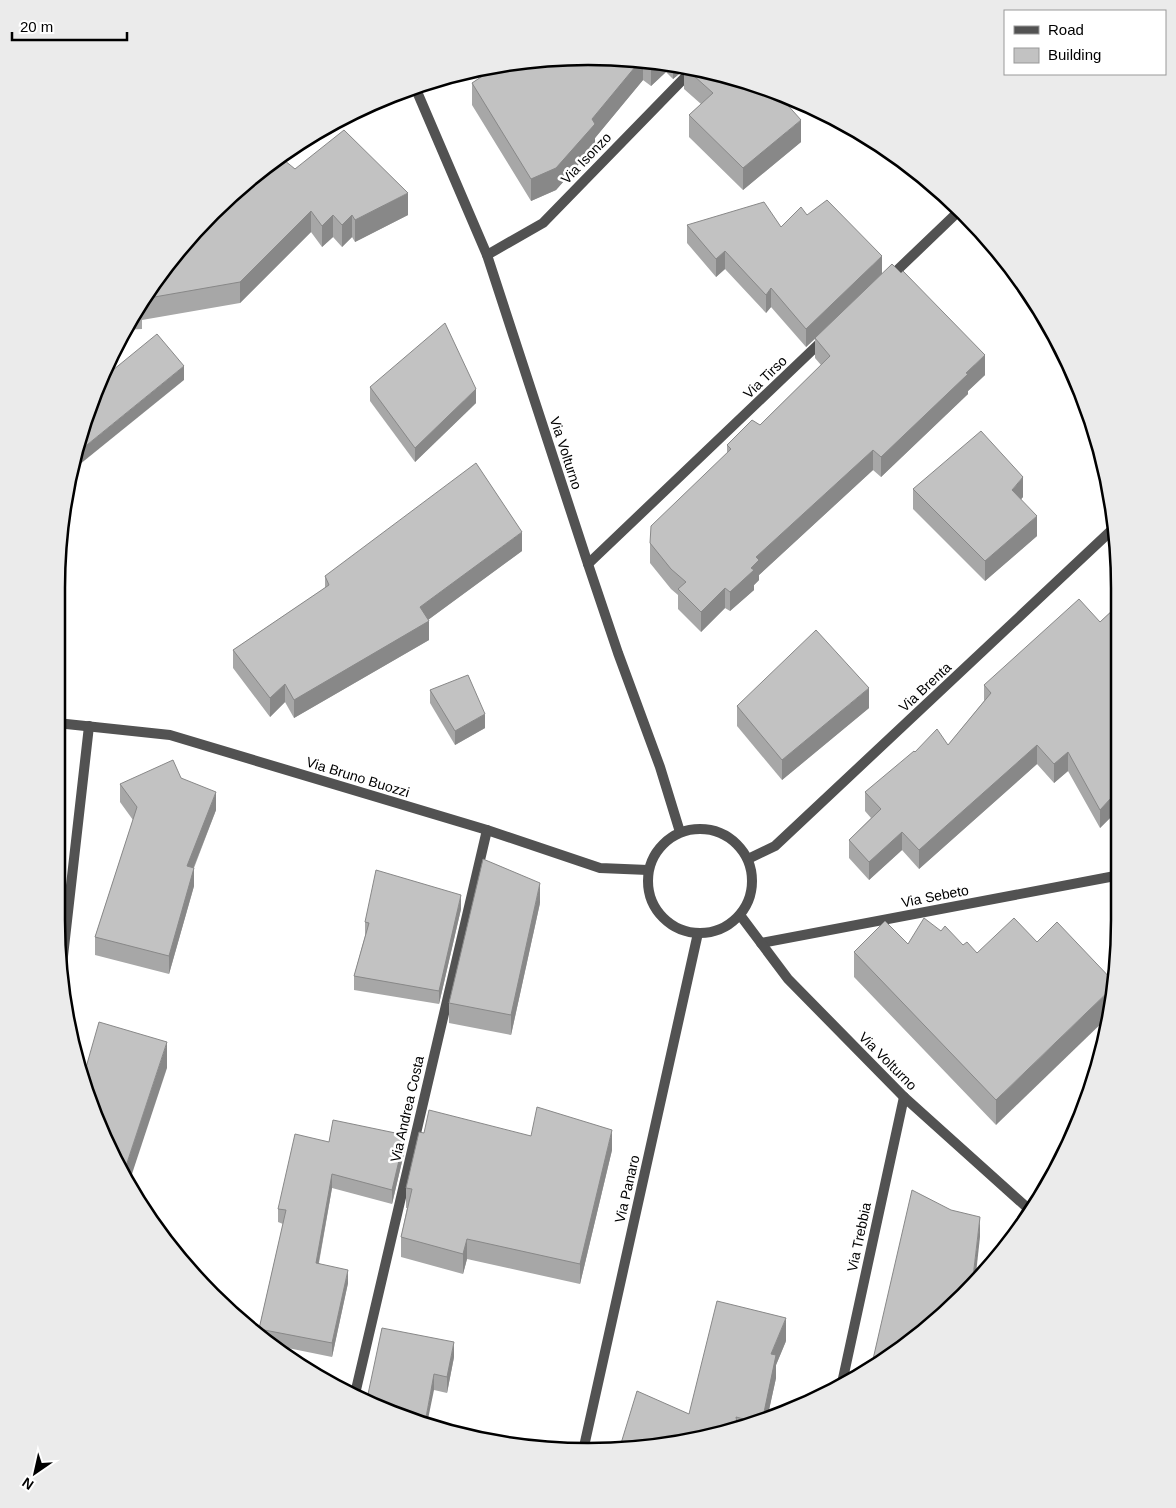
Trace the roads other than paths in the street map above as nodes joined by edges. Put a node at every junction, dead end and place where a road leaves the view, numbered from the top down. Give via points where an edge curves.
1 (688, 75) edge
2 (418, 94) edge
3 (955, 215) edge
4 (486, 254) junction
5 (882, 284) edge
6 (832, 332) edge
7 (1108, 533) edge
8 (588, 564) junction
9 (65, 724) edge
10 (89, 726) junction
11 (487, 830) junction
12 (680, 832) junction
13 (748, 859) junction
14 (648, 870) junction
15 (1111, 877) edge
16 (740, 915) junction
17 (698, 933) junction
18 (65, 935) edge
19 (761, 944) junction
20 (904, 1097) junction
21 (1026, 1206) edge
22 (844, 1376) edge
23 (356, 1389) edge
24 (585, 1443) edge

1 - 4 street, Via Isonzo via 543,223
2 - 4 street, Via Volturno
3 - 5 street
4 - 8 street, Via Volturno
6 - 8 street, Via Tirso
7 - 13 street, Via Brenta via 775,846
8 - 12 street, Via Volturno
9 - 10 street, Via Bruno Buozzi
10 - 11 street, Via Bruno Buozzi via 170,735
10 - 18 street
11 - 14 street, Via Bruno Buozzi via 600,868
11 - 23 street, Via Andrea Costa
12 - 13 street via 695,828 712,829 739,845
12 - 14 street via 665,841 654,854
13 - 16 street via 752,888
14 - 17 street via 648,888 654,905 665,920 680,929
15 - 19 street, Via Sebeto
16 - 17 street via 714,932
16 - 19 street, Via Volturno
17 - 24 street, Via Panaro
19 - 20 street, Via Volturno via 788,979
20 - 21 street, Via Volturno
20 - 22 street, Via Trebbia

